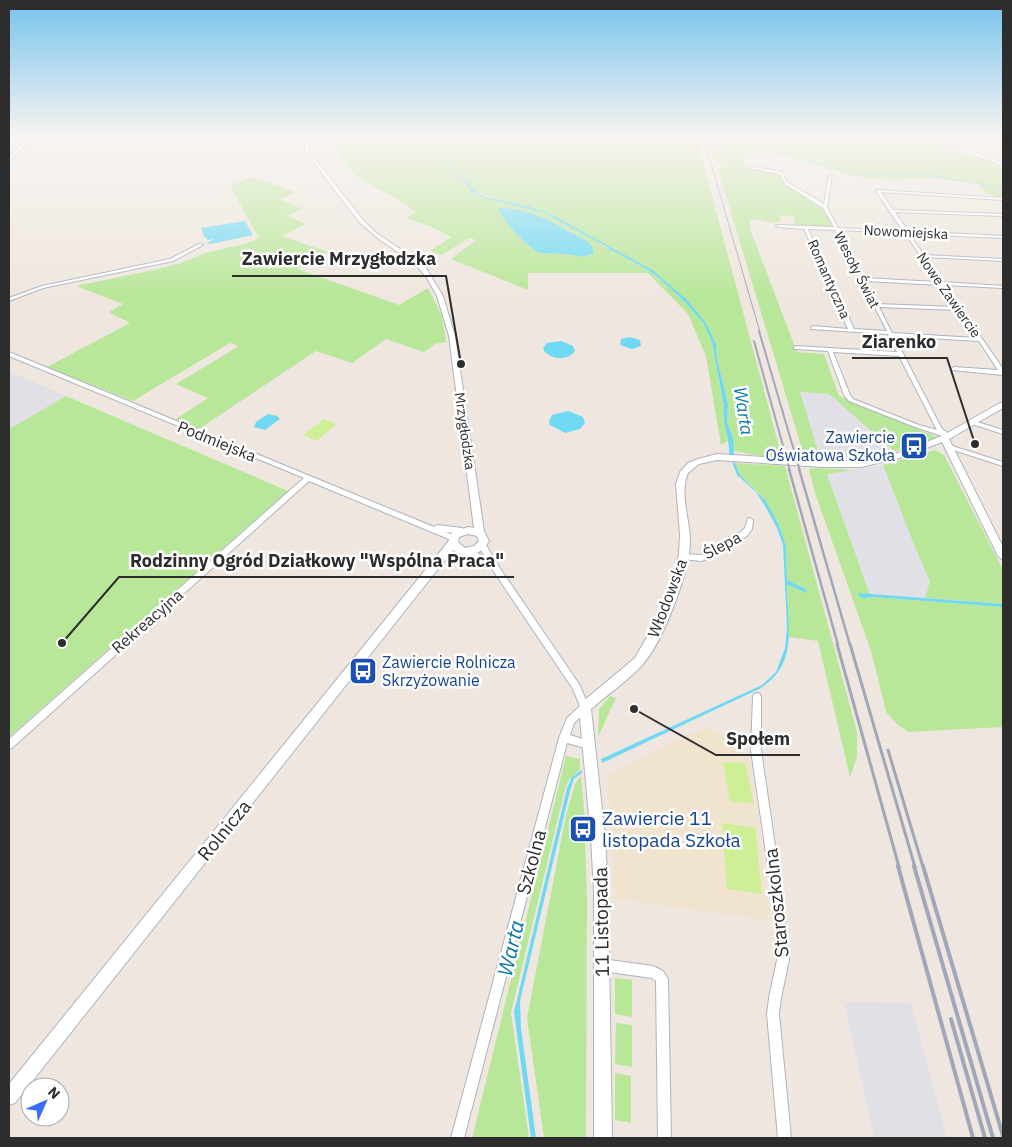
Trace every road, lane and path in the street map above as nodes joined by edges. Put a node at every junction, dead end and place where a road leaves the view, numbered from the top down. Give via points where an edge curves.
1 (336, 190) edge
2 (796, 190) edge
3 (828, 190) edge
4 (934, 190) edge
5 (935, 193) junction
6 (1003, 198) edge
7 (824, 207) junction
8 (891, 211) junction
9 (1003, 215) edge
10 (778, 226) dead end
11 (806, 228) junction
12 (836, 229) junction
13 (906, 232) junction
14 (1003, 237) edge
15 (200, 246) dead end
16 (923, 256) junction
17 (1003, 260) edge
18 (862, 279) junction
19 (941, 283) junction
20 (1003, 286) edge
21 (9, 300) edge
22 (875, 304) junction
23 (959, 309) junction
24 (813, 328) dead end
25 (852, 331) junction
26 (890, 334) junction
27 (980, 340) junction
28 (796, 348) dead end
29 (830, 350) junction
30 (9, 354) edge
31 (900, 354) junction
32 (954, 369) dead end
33 (1003, 373) edge
34 (1001, 408) edge
35 (974, 423) junction
36 (1003, 432) edge
37 (947, 440) junction
38 (1003, 464) edge
39 (308, 478) junction
40 (475, 510) junction
41 (750, 520) dead end
42 (425, 526) junction
43 (464, 530) junction
44 (478, 532) junction
45 (482, 545) junction
46 (459, 546) junction
47 (1003, 556) edge
48 (684, 557) junction
49 (494, 566) junction
50 (758, 697) dead end
51 (585, 707) junction
52 (564, 738) junction
53 (9, 745) edge
54 (590, 751) junction
55 (602, 965) junction
56 (9, 1097) edge
57 (457, 1138) edge
58 (603, 1138) edge
59 (665, 1138) edge
60 (785, 1138) edge

1 - 40 street, Mrzygłodzka via 363,224 425,270 446,313 452,336
2 - 7 street
3 - 7 street
4 - 5 street
5 - 6 street
5 - 8 street, Nowe Zawiercie via 878,191
7 - 12 street, Wesoły Świat
8 - 9 street
8 - 13 street, Nowe Zawiercie
10 - 11 street, Nowomiejska
11 - 12 street, Nowomiejska
11 - 25 street, Romantyczna
12 - 13 street, Nowomiejska
12 - 18 street, Wesoły Świat
13 - 14 street, Nowomiejska
13 - 16 street, Nowe Zawiercie
15 - 21 street via 171,260 42,287
16 - 17 street
16 - 19 street, Nowe Zawiercie
18 - 19 street
18 - 22 street, Wesoły Świat
19 - 20 street
19 - 23 street, Nowe Zawiercie
22 - 23 street
22 - 26 street, Wesoły Świat
23 - 27 street, Nowe Zawiercie
24 - 25 street
25 - 26 street
26 - 27 street
26 - 31 street, Wesoły Świat
27 - 33 street, Nowe Zawiercie
28 - 29 street
29 - 31 street
29 - 37 street via 851,400
30 - 39 street, Podmiejska
31 - 37 street, Wesoły Świat
32 - 33 street
34 - 35 street, Włodowska
35 - 36 street
35 - 37 street, Włodowska
37 - 38 street
37 - 47 street
37 - 48 street, Włodowska via 870,462 830,465 722,457 697,462 682,477
39 - 42 street, Podmiejska
39 - 53 street, Rekreacyjna
40 - 43 street
40 - 44 street, Mrzygłodzka
41 - 48 street, Ślepa via 744,534 714,552 702,558
42 - 43 street, Podmiejska
42 - 46 street, Podmiejska
43 - 44 street
43 - 46 street
44 - 45 street, Mrzygłodzka via 483,538
45 - 46 street
45 - 49 street
46 - 49 street
46 - 56 street, Rolnicza via 438,562
48 - 51 street, Włodowska via 645,654
49 - 51 street via 572,681
50 - 60 street, Staroszkolna via 756,750 784,960 773,1014
51 - 52 street, Szkolna via 571,719
51 - 54 street, 11 Listopada
52 - 54 street
52 - 57 street, Szkolna
54 - 55 street, 11 Listopada via 601,882
55 - 58 street, 11 Listopada
55 - 59 street via 653,972 662,979

